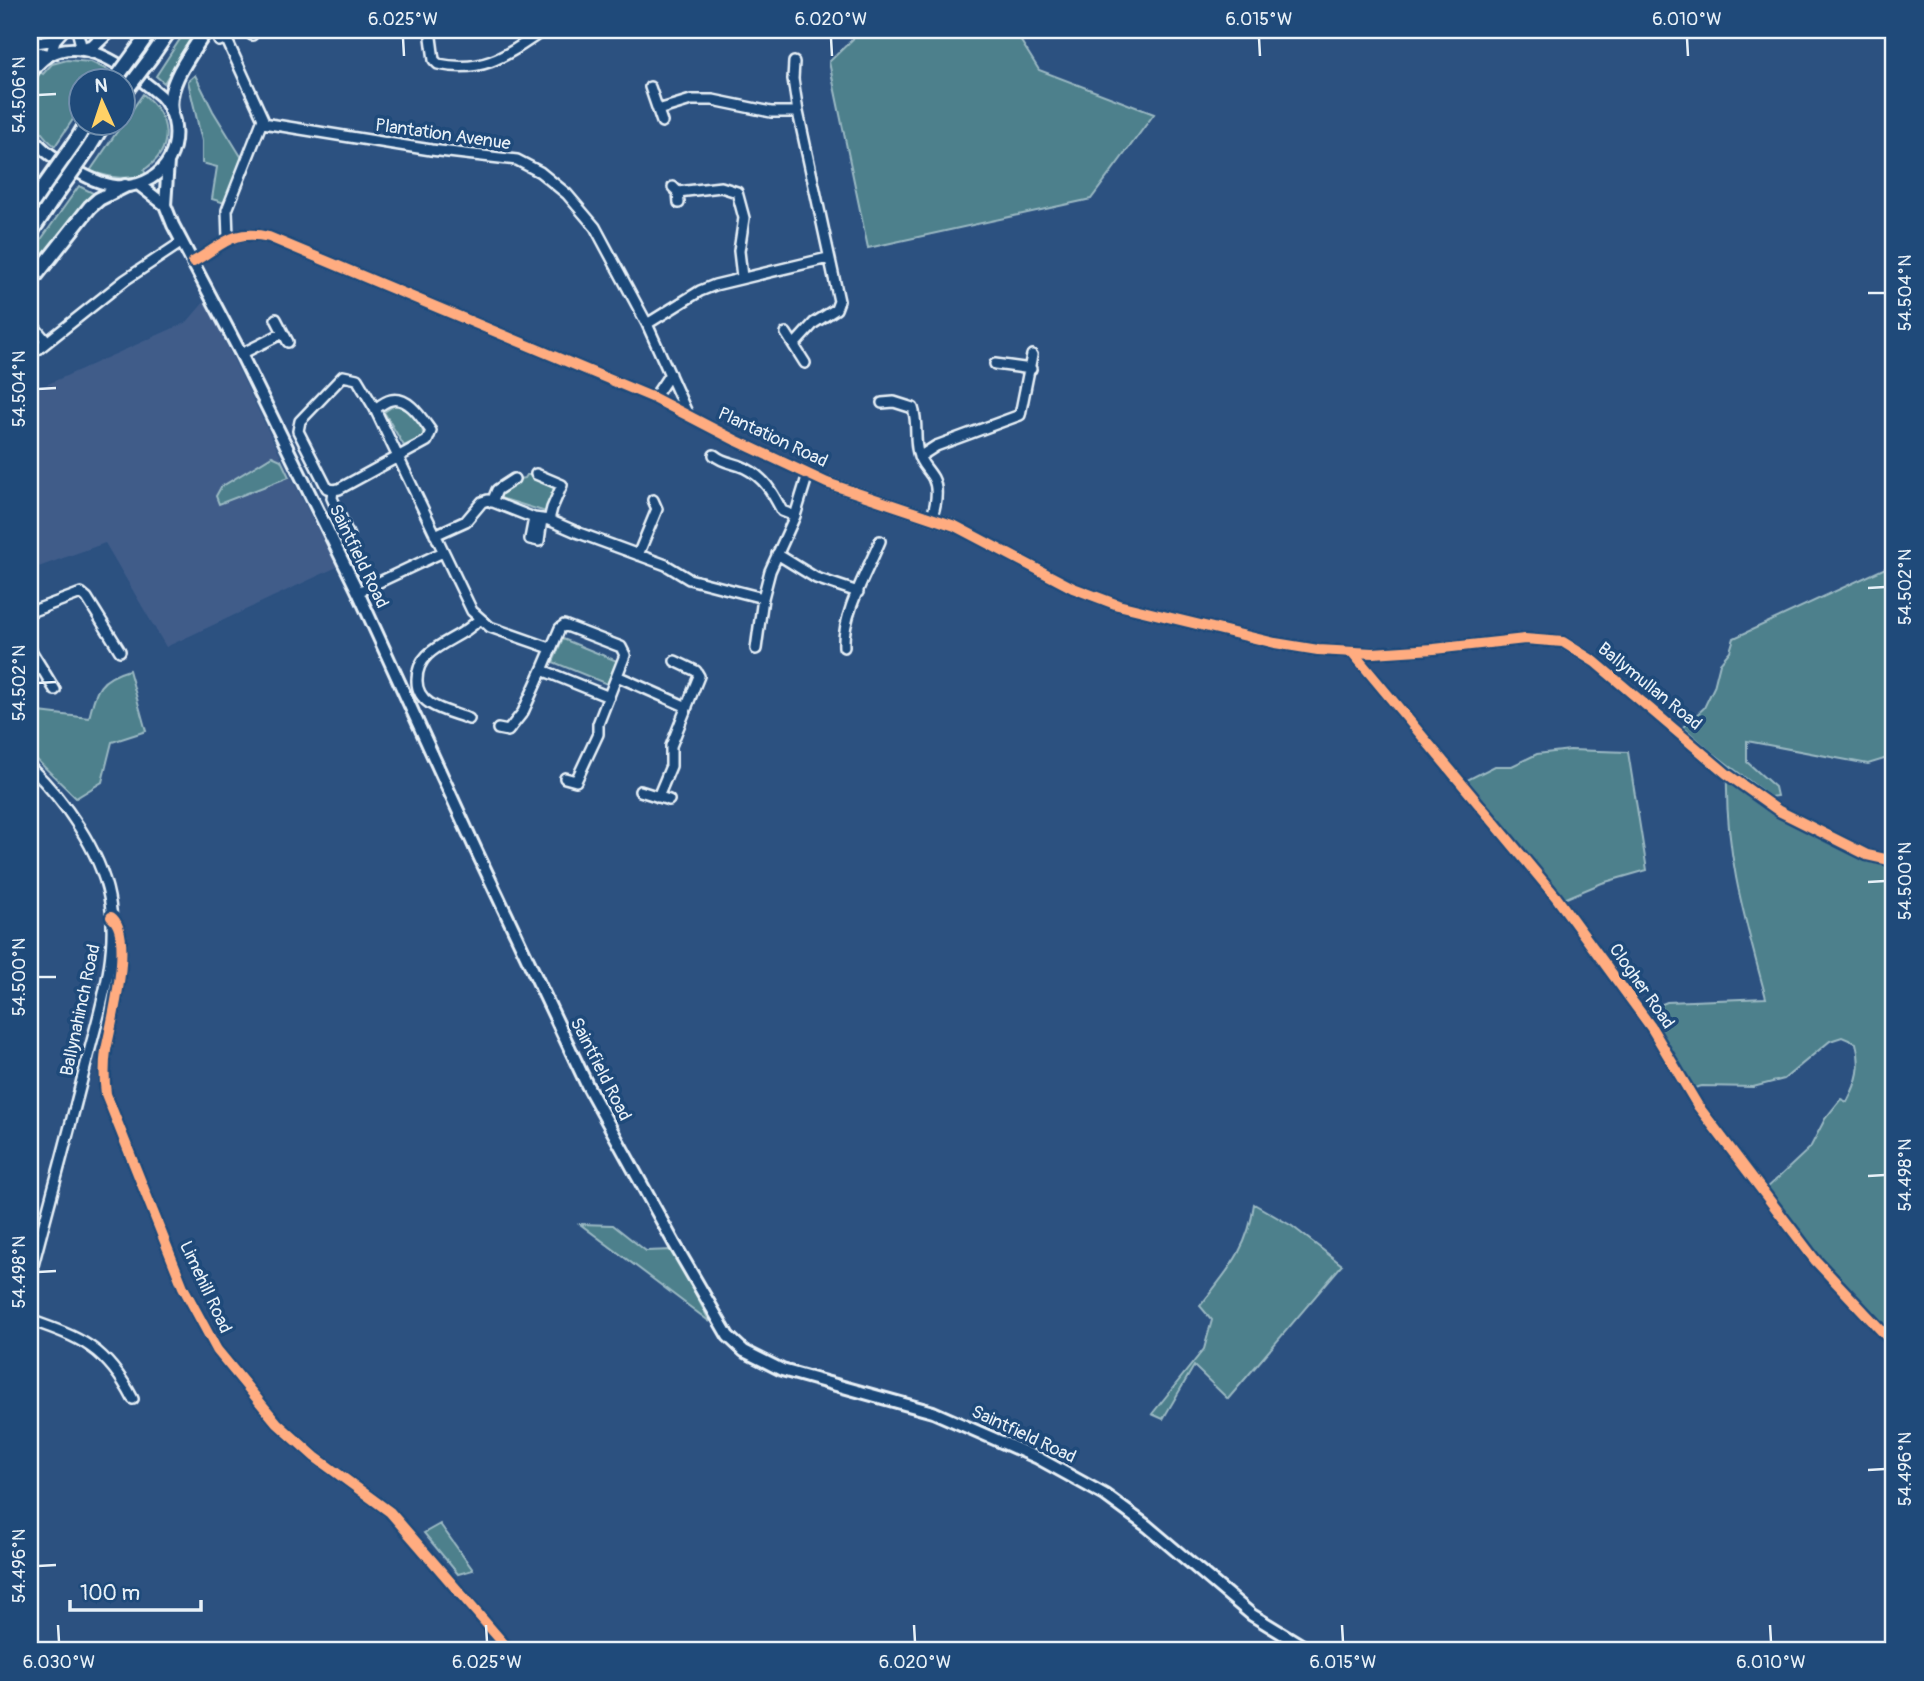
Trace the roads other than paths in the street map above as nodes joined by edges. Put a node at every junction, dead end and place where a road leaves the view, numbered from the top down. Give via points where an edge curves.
1 (64, 30) edge
2 (78, 30) edge
3 (110, 30) edge
4 (151, 30) edge
5 (170, 30) edge
6 (205, 30) edge
7 (430, 30) edge
8 (544, 30) edge
9 (55, 40) junction
10 (219, 41) dead end
11 (30, 44) edge
12 (83, 49) junction
13 (30, 51) edge
14 (49, 55) junction
15 (793, 62) dead end
16 (125, 66) edge
17 (30, 75) edge
18 (136, 77) edge
19 (650, 87) dead end
20 (658, 110) junction
21 (171, 111) junction
22 (798, 112) junction
23 (662, 122) dead end
24 (263, 123) junction
25 (30, 134) edge
26 (78, 136) edge
27 (96, 136) edge
28 (168, 162) junction
29 (131, 185) junction
30 (679, 203) dead end
31 (165, 205) junction
32 (30, 207) edge
33 (30, 234) edge
34 (228, 238) junction
35 (182, 242) junction
36 (828, 258) junction
37 (192, 262) junction
38 (742, 277) junction
39 (30, 283) edge
40 (276, 319) dead end
41 (647, 324) junction
42 (36, 329) dead end
43 (786, 332) dead end
44 (47, 342) junction
45 (794, 345) junction
46 (37, 350) dead end
47 (241, 355) junction
48 (1032, 355) dead end
49 (805, 363) dead end
50 (995, 364) dead end
51 (1031, 369) junction
52 (670, 374) junction
53 (654, 398) junction
54 (882, 403) dead end
55 (375, 409) junction
56 (688, 415) junction
57 (714, 454) dead end
58 (399, 456) junction
59 (919, 457) junction
60 (536, 474) dead end
61 (808, 474) junction
62 (514, 479) dead end
63 (332, 490) junction
64 (492, 502) junction
65 (658, 507) dead end
66 (795, 516) junction
67 (932, 517) junction
68 (542, 519) junction
69 (435, 535) junction
70 (349, 536) dead end
71 (880, 541) dead end
72 (443, 552) junction
73 (776, 554) junction
74 (638, 555) junction
75 (358, 592) junction
76 (858, 592) junction
77 (763, 598) junction
78 (30, 612) edge
79 (479, 619) junction
80 (844, 647) dead end
81 (550, 648) junction
82 (30, 649) edge
83 (755, 649) dead end
84 (120, 651) dead end
85 (1353, 653) junction
86 (409, 656) dead end
87 (675, 661) dead end
88 (419, 662) junction
89 (41, 667) junction
90 (542, 670) junction
91 (30, 674) edge
92 (617, 676) junction
93 (55, 690) dead end
94 (609, 697) junction
95 (687, 707) junction
96 (469, 719) dead end
97 (506, 733) dead end
98 (30, 767) edge
99 (565, 778) dead end
100 (640, 791) dead end
101 (658, 796) junction
102 (669, 800) dead end
103 (1894, 861) edge
104 (111, 917) junction
105 (30, 1277) edge
106 (30, 1320) edge
107 (1894, 1344) edge
108 (133, 1399) dead end
109 (510, 1651) edge
110 (1311, 1651) edge

1 - 9 street
2 - 12 street
3 - 12 highway
4 - 16 highway, bridge
5 - 18 highway, bridge
6 - 21 highway via 172,88
7 - 8 street via 438,64 478,65 493,62
9 - 11 street
9 - 14 street
10 - 24 street via 226,38
12 - 14 main road
12 - 21 main road via 109,59 151,88
13 - 14 main road
14 - 17 main road
15 - 22 street
19 - 20 street
20 - 22 street via 691,100 713,100 771,112
20 - 23 street
21 - 28 main road, Saintfield Road via 177,136
22 - 36 street
24 - 34 street via 227,210
24 - 41 street, Plantation Avenue via 524,163 567,194 588,218
25 - 29 main road via 50,156 86,177
26 - 32 highway, bridge
27 - 33 highway, bridge
28 - 29 main road via 155,176
28 - 31 main road, Saintfield Road
29 - 31 main road, Saintfield Road
29 - 39 highway via 90,207
30 - 38 street via 676,190 729,187 737,192 744,218 739,251
31 - 35 main road, Saintfield Road
34 - 37 street
34 - 53 street, Plantation Road via 255,234 277,240
35 - 37 main road, Saintfield Road
35 - 44 street via 141,268
36 - 38 street
36 - 45 street via 839,301 836,309 814,323
37 - 47 main road, Saintfield Road
38 - 41 street via 700,291
40 - 47 street via 286,337
41 - 52 street, Plantation Avenue
42 - 44 street
43 - 45 street
44 - 46 street
45 - 49 street
47 - 75 main road, Saintfield Road
48 - 51 street
50 - 51 street
51 - 59 street via 1020,415 936,446
52 - 53 street
52 - 56 street, Plantation Avenue
53 - 56 street, Plantation Road
54 - 59 street via 913,408
55 - 58 street
55 - 58 street via 391,400 401,401 417,411 431,431 427,441
55 - 63 street via 357,379 343,376 300,421 298,431
56 - 61 street, Plantation Road
57 - 66 street via 767,482 782,511
58 - 63 street
58 - 69 street
59 - 67 street via 936,488
60 - 68 street via 562,485
61 - 66 street
61 - 67 street, Plantation Road
62 - 64 street via 497,490
63 - 70 street
64 - 68 street
64 - 69 street via 482,502 466,521
65 - 74 street
66 - 73 street
67 - 85 street, Plantation Road via 1073,588 1118,605 1276,643
68 - 74 street
69 - 72 street
71 - 76 street
72 - 75 street
72 - 79 street
73 - 76 street via 816,578
73 - 77 street
74 - 77 street via 689,579
75 - 110 main road, Saintfield Road via 587,1085 728,1336 744,1352 782,1370 933,1412 1038,1458 1105,1496 1252,1615
76 - 80 street via 843,632
77 - 83 street via 753,634
78 - 84 street via 81,593
79 - 81 street
79 - 88 street
81 - 90 street
81 - 92 street via 564,625 621,647 625,655
82 - 89 street
85 - 103 street, Ballymullan Road via 1525,639 1563,642 1595,662 1727,774 1779,811 1867,855
85 - 107 street, Clogher Road via 1556,897 1651,1027 1699,1106 1815,1260
86 - 88 street
87 - 95 street via 699,676
88 - 96 street via 419,694 426,702
89 - 91 street
89 - 93 street
90 - 94 street
90 - 97 street via 523,712
92 - 94 street
92 - 95 street
94 - 99 street via 578,785
95 - 101 street
98 - 104 street, Ballynahinch Road via 61,799 86,842 102,874
100 - 101 street
101 - 102 street
104 - 105 street, Ballynahinch Road via 110,958 98,1017
104 - 109 street, Limehill Road via 118,924 121,954 106,1057 106,1094 183,1287 207,1335 277,1423 390,1512
106 - 108 street via 94,1347

